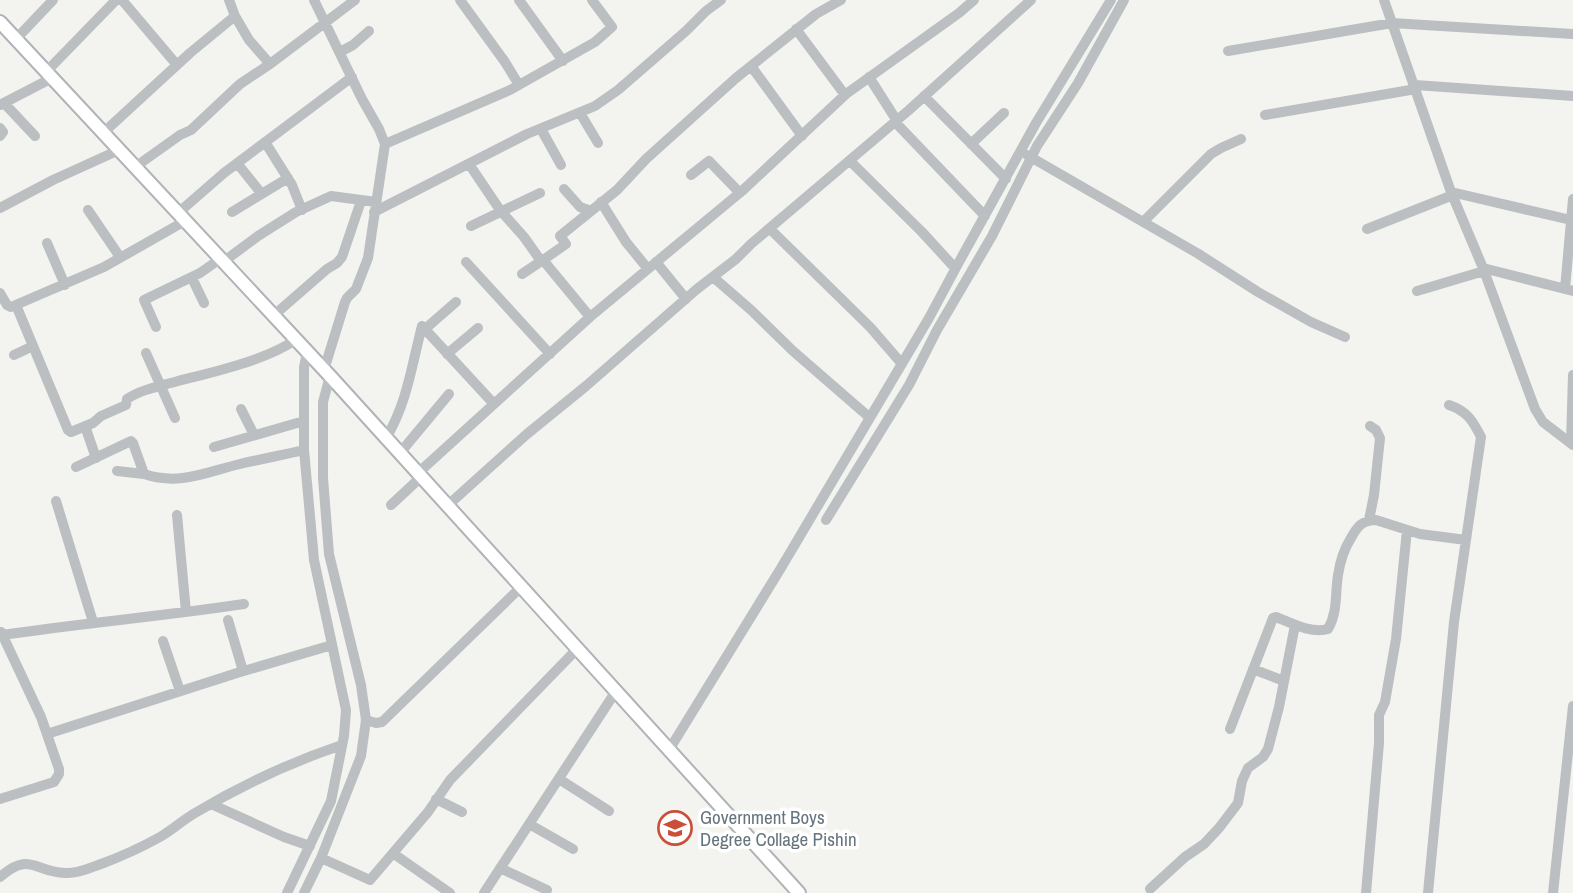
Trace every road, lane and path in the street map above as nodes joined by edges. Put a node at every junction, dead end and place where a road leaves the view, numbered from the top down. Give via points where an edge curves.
1 (53, 0) edge
2 (116, 0) edge
3 (122, 0) edge
4 (229, 0) edge
5 (314, 0) edge
6 (355, 0) edge
7 (460, 0) edge
8 (519, 0) edge
9 (592, 0) edge
10 (721, 0) edge
11 (841, 0) edge
12 (974, 0) edge
13 (1031, 0) edge
14 (1111, 0) edge
15 (1124, 0) edge
16 (1384, 0) edge
17 (235, 16) junction
18 (0, 22) edge
19 (326, 23) junction
20 (1392, 23) junction
21 (796, 29) junction
22 (369, 31) dead end
23 (1573, 34) edge
24 (16, 39) junction
25 (1228, 51) dead end
26 (340, 52) junction
27 (563, 61) junction
28 (270, 64) junction
29 (177, 65) junction
30 (751, 66) junction
31 (49, 75) junction
32 (352, 77) junction
33 (869, 77) junction
34 (519, 85) junction
35 (1416, 87) junction
36 (845, 95) junction
37 (924, 96) junction
38 (1573, 96) edge
39 (1, 104) edge
40 (580, 113) junction
41 (1004, 113) dead end
42 (1265, 115) dead end
43 (896, 122) junction
44 (0, 128) edge
45 (541, 129) junction
46 (103, 133) junction
47 (0, 136) edge
48 (35, 136) dead end
49 (802, 136) junction
50 (1241, 139) dead end
51 (265, 142) junction
52 (598, 143) dead end
53 (384, 144) junction
54 (971, 144) junction
55 (119, 150) junction
56 (1021, 152) junction
57 (1032, 158) junction
58 (850, 161) junction
59 (237, 163) junction
60 (468, 164) junction
61 (561, 165) dead end
62 (135, 167) junction
63 (691, 175) dead end
64 (288, 178) junction
65 (1006, 179) junction
66 (564, 189) dead end
67 (740, 192) junction
68 (261, 193) junction
69 (540, 193) dead end
70 (1452, 194) junction
71 (1573, 200) edge
72 (601, 202) junction
73 (370, 203) junction
74 (0, 208) edge
75 (88, 210) dead end
76 (302, 210) junction
77 (500, 210) junction
78 (232, 212) dead end
79 (591, 212) junction
80 (985, 216) junction
81 (181, 217) junction
82 (1143, 222) junction
83 (471, 226) dead end
84 (1572, 226) edge
85 (770, 229) junction
86 (1367, 229) dead end
87 (47, 243) dead end
88 (120, 257) junction
89 (221, 260) junction
90 (542, 261) junction
91 (466, 262) dead end
92 (652, 266) junction
93 (956, 268) junction
94 (1483, 270) junction
95 (522, 274) dead end
96 (713, 277) junction
97 (192, 278) junction
98 (65, 285) junction
99 (1569, 290) edge
100 (1418, 291) dead end
101 (0, 293) edge
102 (686, 299) junction
103 (456, 302) dead end
104 (204, 303) dead end
105 (16, 305) junction
106 (273, 316) junction
107 (590, 317) junction
108 (156, 327) dead end
109 (478, 328) dead end
110 (425, 329) junction
111 (1345, 337) dead end
112 (295, 340) junction
113 (33, 346) junction
114 (146, 353) dead end
115 (307, 353) junction
116 (447, 354) junction
117 (550, 354) junction
118 (14, 355) dead end
119 (901, 364) junction
120 (327, 373) junction
121 (1573, 375) edge
122 (161, 386) junction
123 (449, 394) dead end
124 (494, 404) junction
125 (1449, 405) dead end
126 (241, 409) dead end
127 (869, 417) junction
128 (176, 418) dead end
129 (304, 421) junction
130 (85, 426) junction
131 (1370, 426) dead end
132 (254, 435) junction
133 (386, 438) junction
134 (1572, 444) edge
135 (214, 447) dead end
136 (304, 450) junction
137 (400, 453) junction
138 (96, 458) junction
139 (76, 467) dead end
140 (117, 471) dead end
141 (144, 474) junction
142 (419, 475) junction
143 (56, 500) dead end
144 (391, 505) dead end
145 (447, 506) junction
146 (177, 515) dead end
147 (826, 520) dead end
148 (1369, 520) junction
149 (1408, 530) junction
150 (1466, 540) junction
151 (521, 587) junction
152 (244, 604) dead end
153 (186, 612) junction
154 (228, 620) dead end
155 (93, 622) junction
156 (1295, 625) junction
157 (1, 633) edge
158 (163, 641) dead end
159 (332, 645) junction
160 (577, 649) junction
161 (1253, 669) junction
162 (243, 671) junction
163 (1284, 681) junction
164 (180, 691) junction
165 (615, 691) junction
166 (1573, 706) edge
167 (366, 720) junction
168 (1230, 729) dead end
169 (47, 734) junction
170 (342, 746) junction
171 (669, 750) junction
172 (559, 779) junction
173 (0, 799) edge
174 (436, 799) junction
175 (211, 804) junction
176 (609, 811) dead end
177 (462, 812) dead end
178 (529, 824) junction
179 (310, 846) junction
180 (573, 849) dead end
181 (394, 853) junction
182 (321, 858) junction
183 (500, 868) junction
184 (0, 877) edge
185 (1150, 889) dead end
186 (547, 890) dead end
187 (287, 893) edge
188 (304, 893) edge
189 (450, 893) edge
190 (484, 893) edge
191 (799, 893) edge
192 (1366, 893) edge
193 (1428, 893) edge
194 (1553, 893) edge

1 - 24 street
2 - 31 street
3 - 29 street
4 - 17 street
5 - 19 street
6 - 19 street
7 - 34 street
8 - 27 street
9 - 27 street via 612,27
10 - 40 street via 614,93
11 - 21 street
12 - 33 street
13 - 37 street
14 - 56 street
15 - 57 street
16 - 20 street
17 - 28 street
17 - 29 street
18 - 24 main road
19 - 26 street
19 - 28 street
20 - 23 street
20 - 25 street
20 - 35 street
21 - 30 street
21 - 36 street
22 - 26 street
24 - 31 main road
26 - 32 street
27 - 34 street
28 - 62 street via 240,84 191,130
29 - 46 street
30 - 49 street
30 - 72 street
31 - 39 street
31 - 46 main road
32 - 51 street
32 - 53 street
33 - 36 street
33 - 43 street
34 - 53 street
35 - 38 street
35 - 42 street
35 - 70 street
36 - 49 street
37 - 43 street
37 - 54 street
39 - 48 street
40 - 45 street
40 - 52 street
41 - 54 street
43 - 58 street
43 - 80 street
44 - 47 street
45 - 60 street
45 - 61 street
46 - 55 main road
49 - 67 street
50 - 82 street via 1211,154
51 - 59 street
51 - 64 street
53 - 73 street
54 - 65 street
55 - 62 main road
55 - 74 street
56 - 57 street
56 - 65 street
57 - 82 street
57 - 147 street via 909,385
58 - 85 street
58 - 93 street
59 - 68 street
59 - 81 street
60 - 73 street
60 - 77 street
62 - 81 main road
63 - 67 street via 709,161
64 - 68 street
64 - 76 street
65 - 80 street
66 - 79 street
67 - 92 street
68 - 78 street
69 - 77 street
70 - 84 street
70 - 86 street
70 - 94 street
71 - 84 street
72 - 79 street
72 - 92 street via 626,242
73 - 76 street via 331,196
73 - 106 street via 337,263
73 - 120 street via 366,264 345,302
75 - 88 street
76 - 89 street
77 - 83 street
77 - 90 street
79 - 90 street via 560,236 566,244
80 - 93 street
81 - 88 street
81 - 89 main road
82 - 111 street via 1301,317
84 - 99 street
85 - 96 street
85 - 119 street via 870,327
87 - 98 street
88 - 98 street
89 - 97 street
89 - 106 main road
90 - 95 street
90 - 107 street
91 - 117 street
92 - 102 street
92 - 107 street
93 - 119 street
94 - 99 street
94 - 100 street
94 - 134 street via 1535,409 1543,422
96 - 102 street
96 - 127 street
97 - 104 street
97 - 108 street via 144,300
98 - 105 street
101 - 105 street via 9,307
102 - 145 street
103 - 110 street
105 - 113 street
106 - 112 main road
107 - 117 street
109 - 116 street
110 - 116 street
110 - 133 street via 422,326 403,404
112 - 115 main road
112 - 122 street via 219,371
113 - 118 street
113 - 130 street via 68,430
114 - 122 street
115 - 120 main road
115 - 129 street
116 - 124 street
117 - 124 street
119 - 127 street
120 - 133 main road
120 - 167 street via 323,478 329,554
121 - 134 street
122 - 128 street
122 - 130 street via 129,397 126,405
123 - 137 street
124 - 142 street
125 - 150 street via 1470,417 1482,437
126 - 132 street
127 - 171 street
129 - 132 street
129 - 136 street
130 - 138 street
131 - 148 street via 1380,438
132 - 135 street
133 - 137 main road
136 - 141 street via 189,478
136 - 159 street via 314,560
137 - 142 main road
138 - 139 street
138 - 141 street via 131,441
140 - 141 street
142 - 144 street
142 - 145 main road
143 - 155 street
145 - 151 main road
146 - 153 street
148 - 149 street
148 - 156 street via 1345,548 1328,629
149 - 150 street
149 - 192 street via 1396,639 1380,715
150 - 193 street
151 - 160 main road
151 - 167 street via 382,722
152 - 153 street
153 - 155 street
154 - 162 street
155 - 157 street
156 - 161 street via 1273,618
156 - 163 street
157 - 169 street
158 - 164 street
159 - 162 street
159 - 170 street via 346,710
160 - 165 main road
160 - 174 street
161 - 163 street
161 - 168 street
162 - 164 street
163 - 185 street via 1268,749 1248,768 1236,808 1205,844
164 - 169 street
165 - 171 main road
165 - 172 street
166 - 194 street
167 - 182 street via 361,756
169 - 173 street via 58,777
170 - 175 street via 265,775
170 - 179 street via 331,801
171 - 191 main road
172 - 176 street
172 - 178 street
174 - 177 street
174 - 181 street
175 - 179 street
175 - 184 street via 158,838 105,863 60,873 23,863
178 - 180 street
178 - 183 street
179 - 187 street
181 - 182 street via 370,880
181 - 189 street
182 - 188 street
183 - 186 street
183 - 190 street

